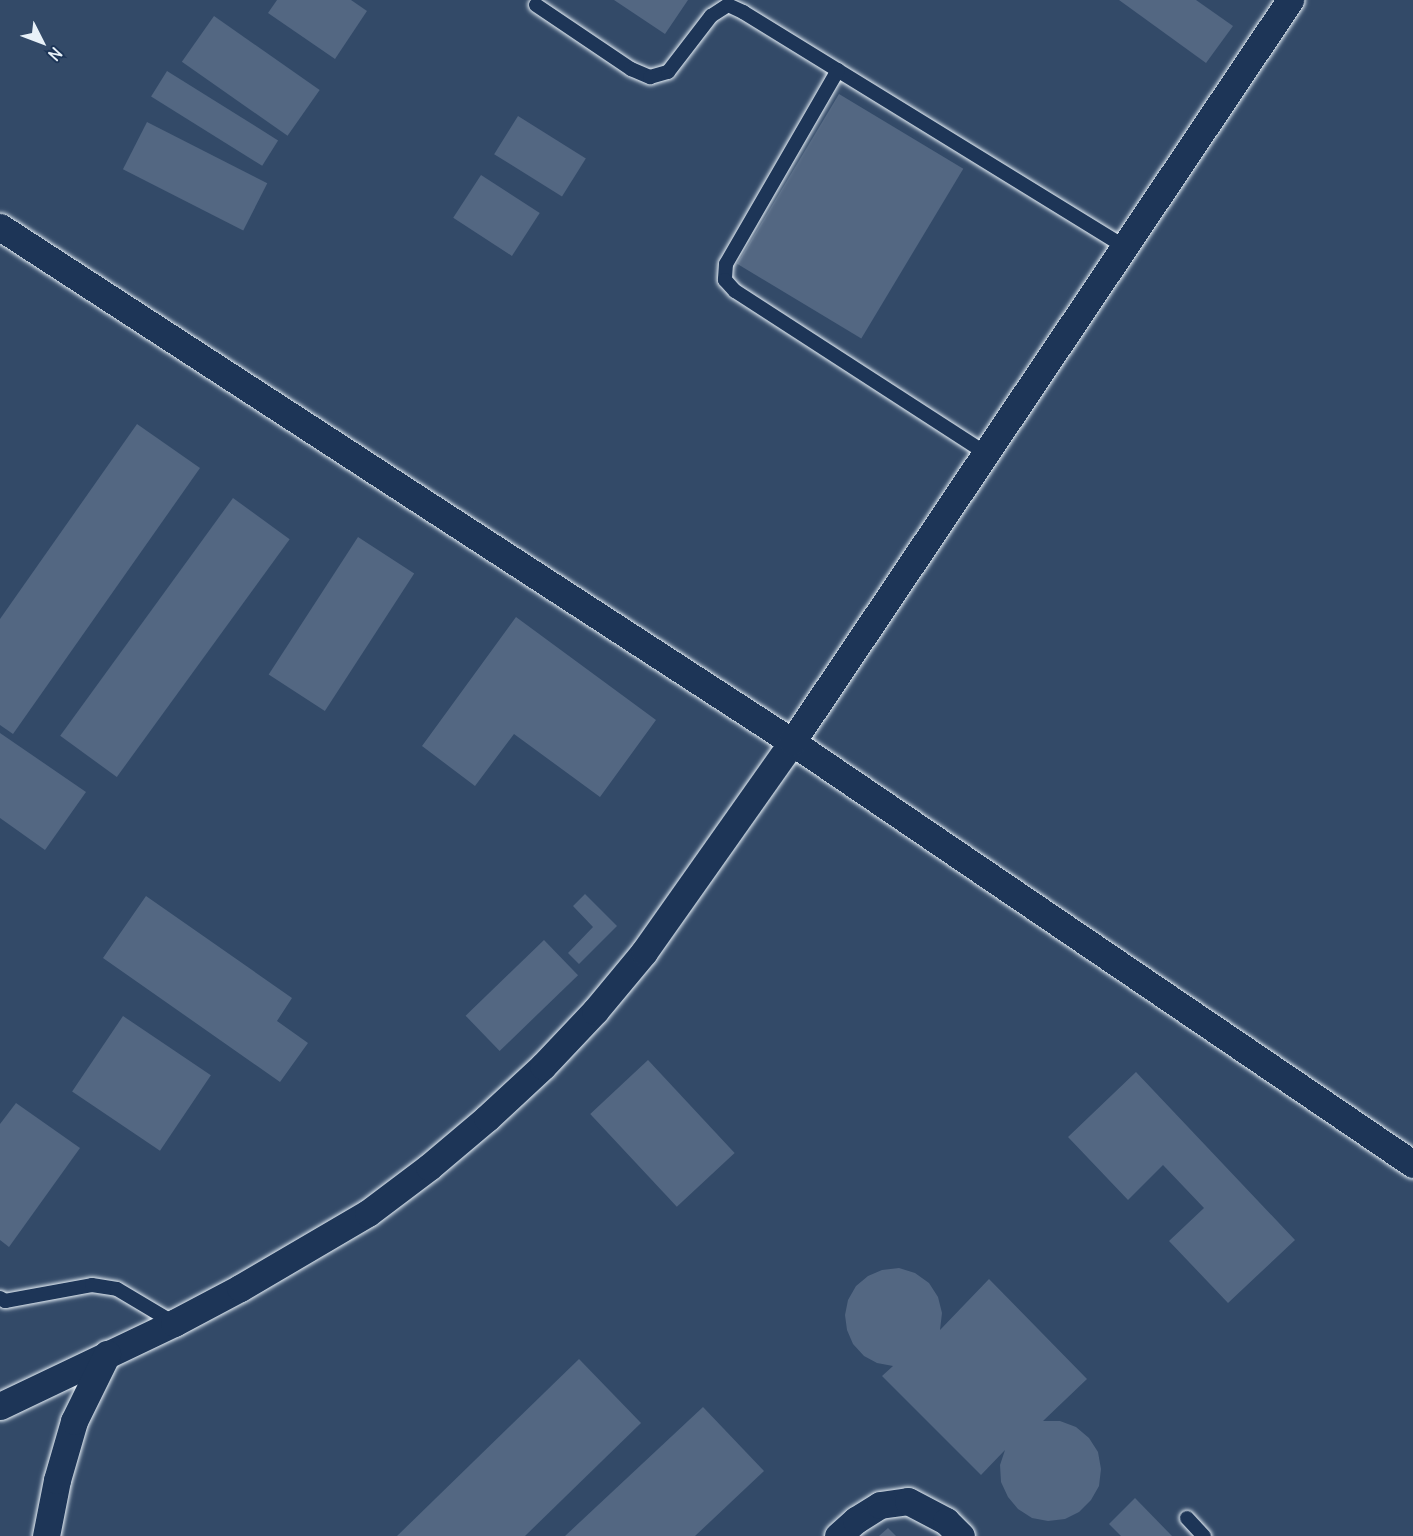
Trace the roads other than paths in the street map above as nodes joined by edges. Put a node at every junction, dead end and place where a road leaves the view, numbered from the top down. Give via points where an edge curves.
1 (1290, 0) edge
2 (536, 5) dead end
3 (838, 70) junction
4 (0, 226) edge
5 (1124, 246) junction
6 (985, 453) junction
7 (792, 742) junction
8 (1413, 1164) edge
9 (0, 1298) edge
10 (174, 1323) junction
11 (107, 1354) junction
12 (0, 1406) edge
13 (1187, 1518) dead end
14 (46, 1536) edge
15 (838, 1536) edge
16 (961, 1536) edge
17 (1204, 1536) edge

1 - 5 street
2 - 3 lane via 631,69 650,77 668,72 711,16 728,5
3 - 5 lane
3 - 6 lane via 726,264 725,280 735,291
4 - 7 street
5 - 6 street
6 - 7 street
7 - 8 street
7 - 10 street via 644,952 595,1011 511,1096 429,1167 368,1213
9 - 10 lane via 5,1301 92,1285 117,1289
10 - 11 street
11 - 12 street
11 - 14 street via 74,1421
13 - 17 lane
15 - 16 street via 880,1505 908,1501 946,1521

